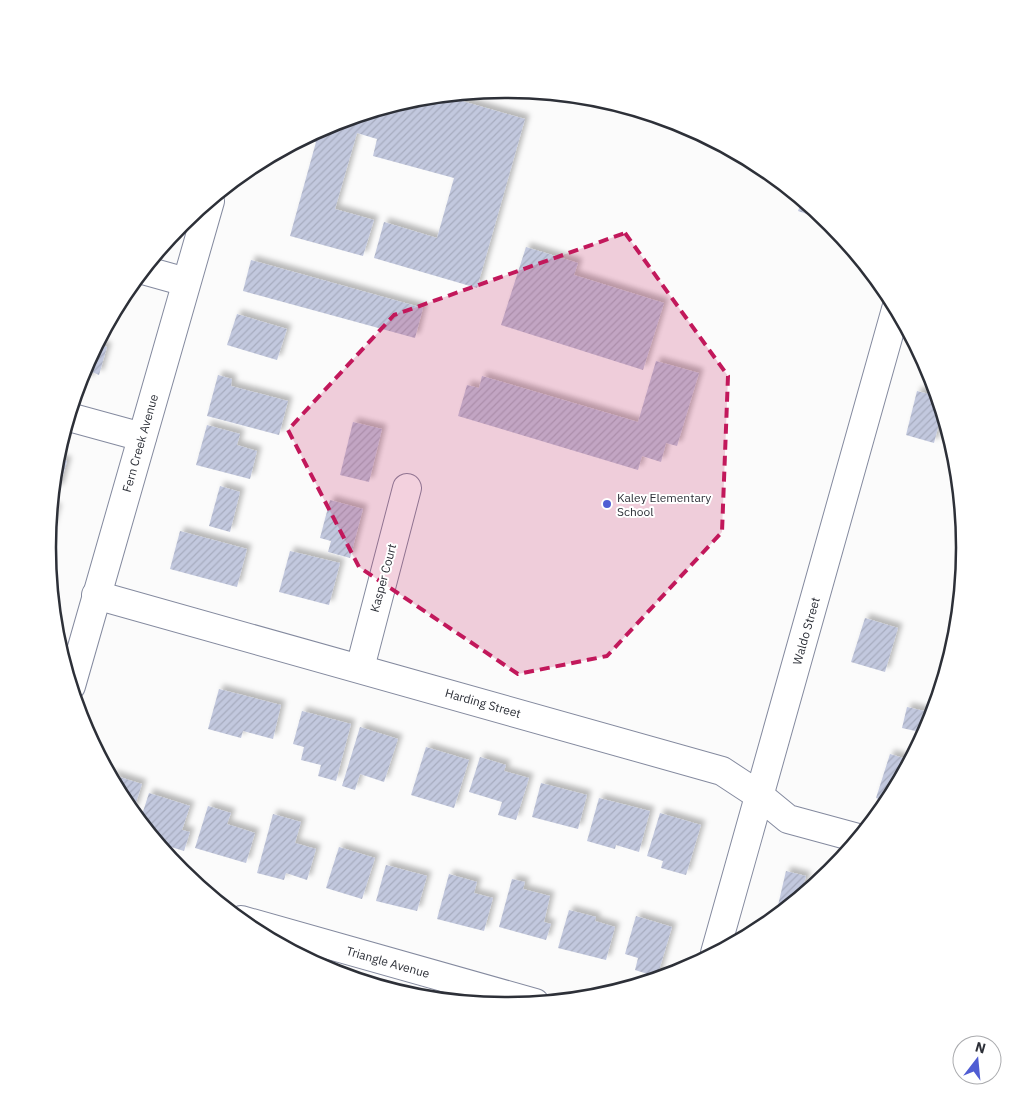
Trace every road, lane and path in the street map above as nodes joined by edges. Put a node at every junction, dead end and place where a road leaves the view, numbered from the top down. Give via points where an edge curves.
1 (207, 211) edge
2 (151, 272) edge
3 (186, 282) junction
4 (893, 320) edge
5 (75, 419) edge
6 (142, 437) junction
7 (407, 488) dead end
8 (96, 595) junction
9 (360, 668) junction
10 (75, 673) edge
11 (760, 796) junction
12 (851, 836) edge
13 (265, 927) edge
14 (718, 944) edge
15 (512, 997) edge

1 - 3 street, Fern Creek Avenue
2 - 3 street
3 - 6 street, Fern Creek Avenue
4 - 11 street, Waldo Street
5 - 6 street
6 - 8 street, Fern Creek Avenue
7 - 9 street, Kasper Court
8 - 9 street, Harding Street
8 - 10 street, Fern Creek Avenue
9 - 11 street, Harding Street via 722,770
11 - 12 street, Harding Street via 788,819
11 - 14 street, Waldo Street
13 - 15 street, Triangle Avenue

